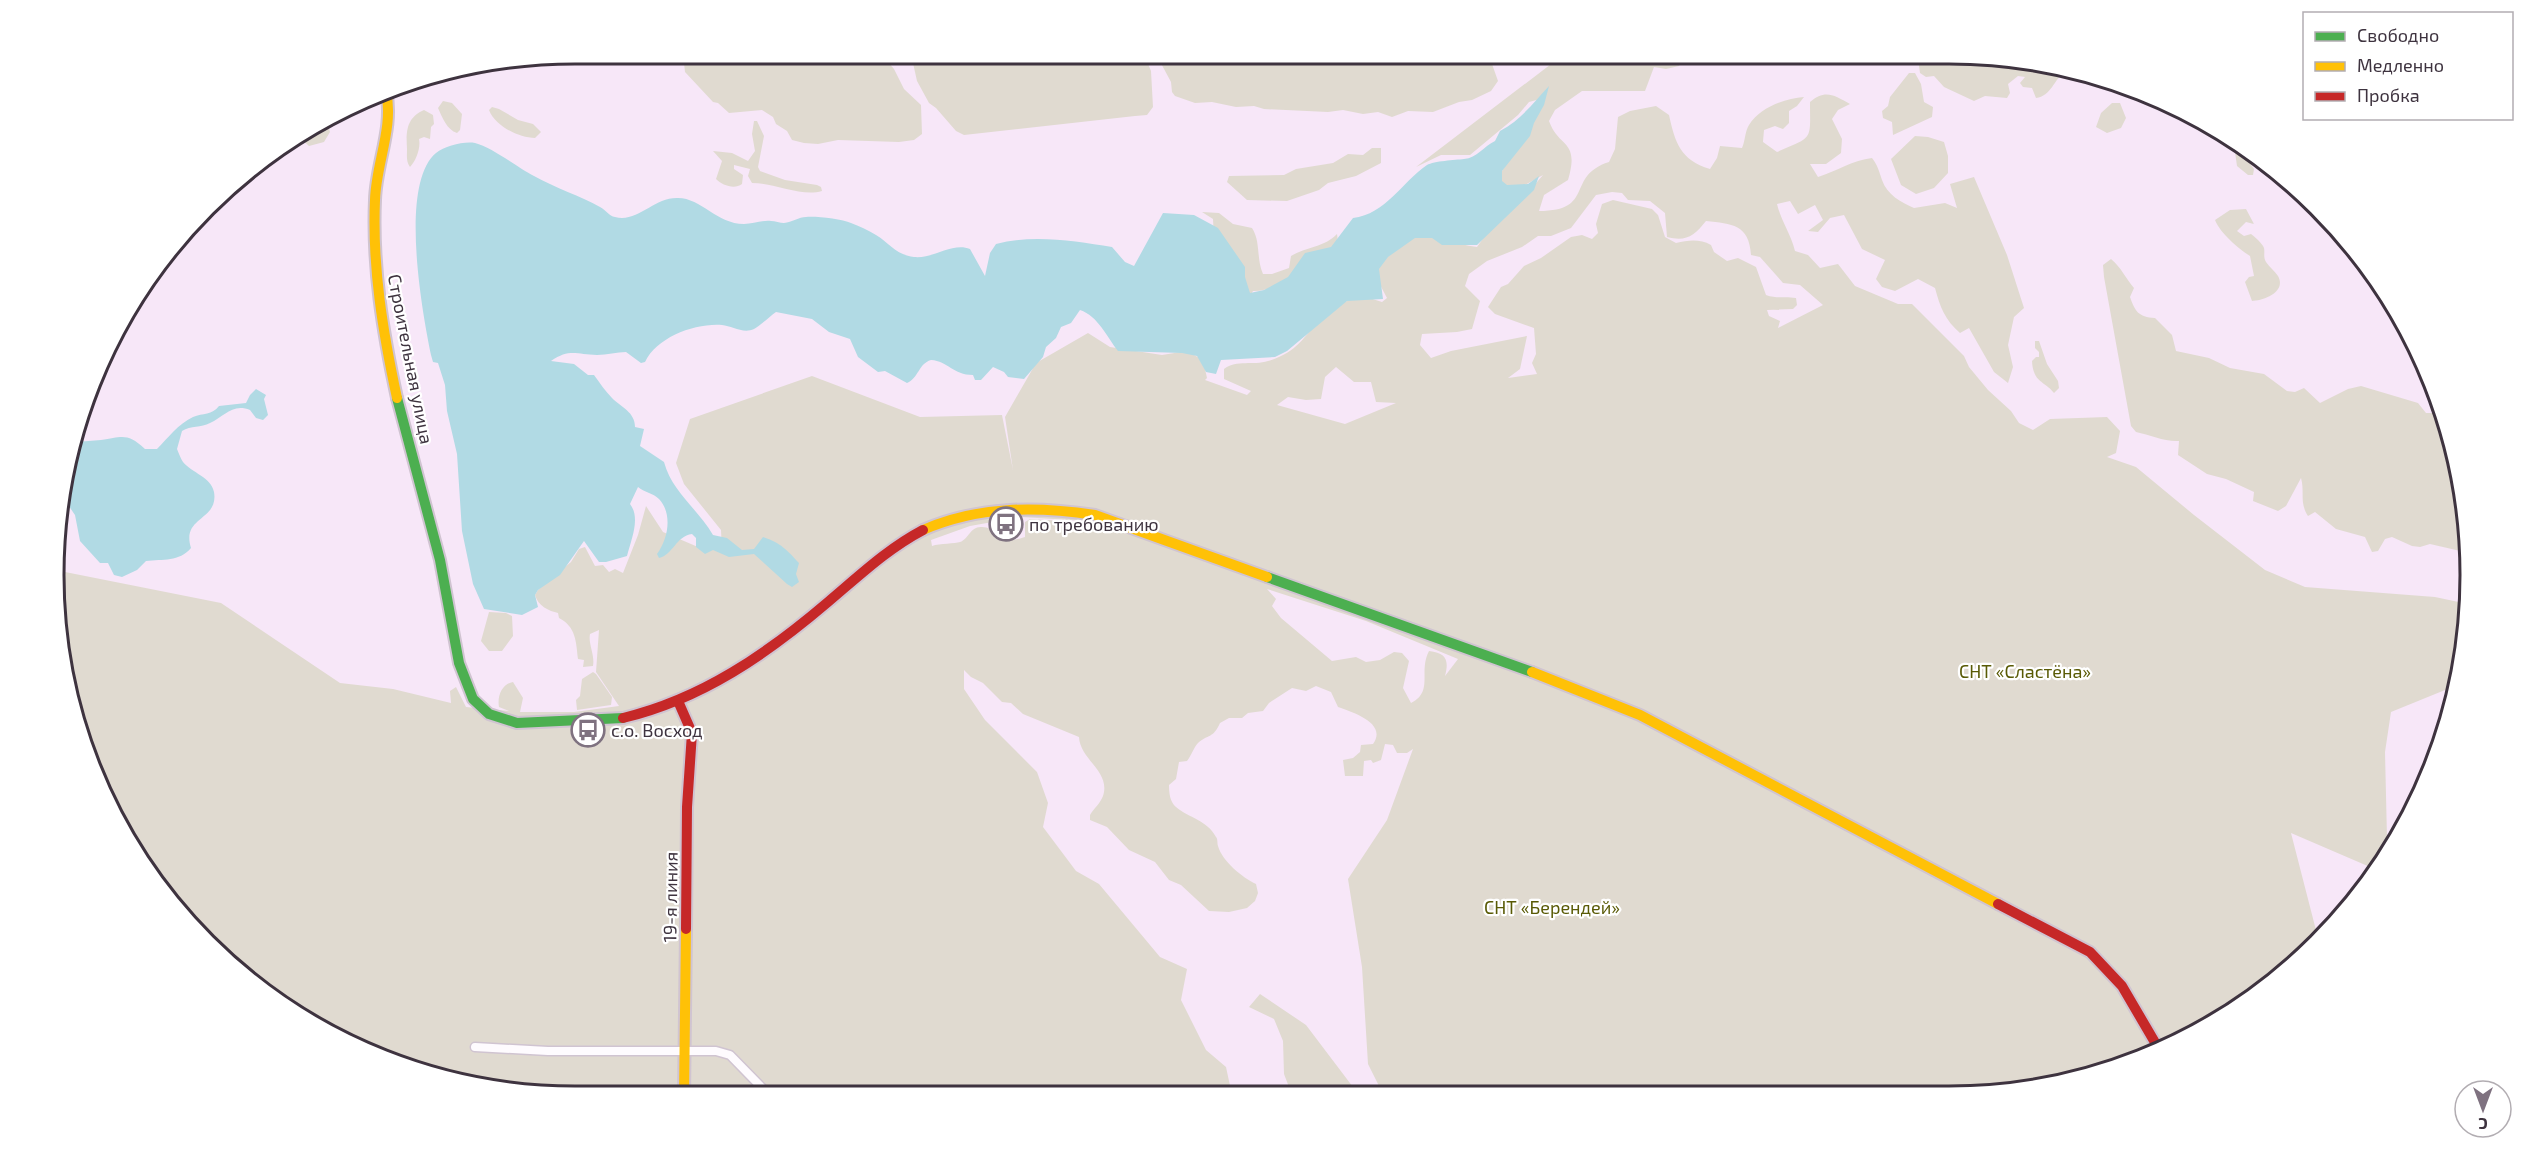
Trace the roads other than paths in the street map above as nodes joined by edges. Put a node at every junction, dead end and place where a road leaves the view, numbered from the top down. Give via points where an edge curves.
1 (389, 100) edge
2 (678, 701) junction
3 (2156, 1043) edge
4 (475, 1047) dead end
5 (685, 1052) junction
6 (684, 1086) edge
7 (760, 1086) edge

1 - 2 street, Строительная улица via 389,121 375,190 378,284 388,351 470,694 485,712 518,723 621,718
2 - 3 street, Строительная улица via 747,663 885,553 937,524 1022,508 1054,508 1095,515 1568,685 1640,715 2090,952 2130,994
2 - 5 street, 19-я линия via 692,733 687,807
4 - 5 street
5 - 6 street, 19-я линия
5 - 7 street via 716,1051 730,1055

